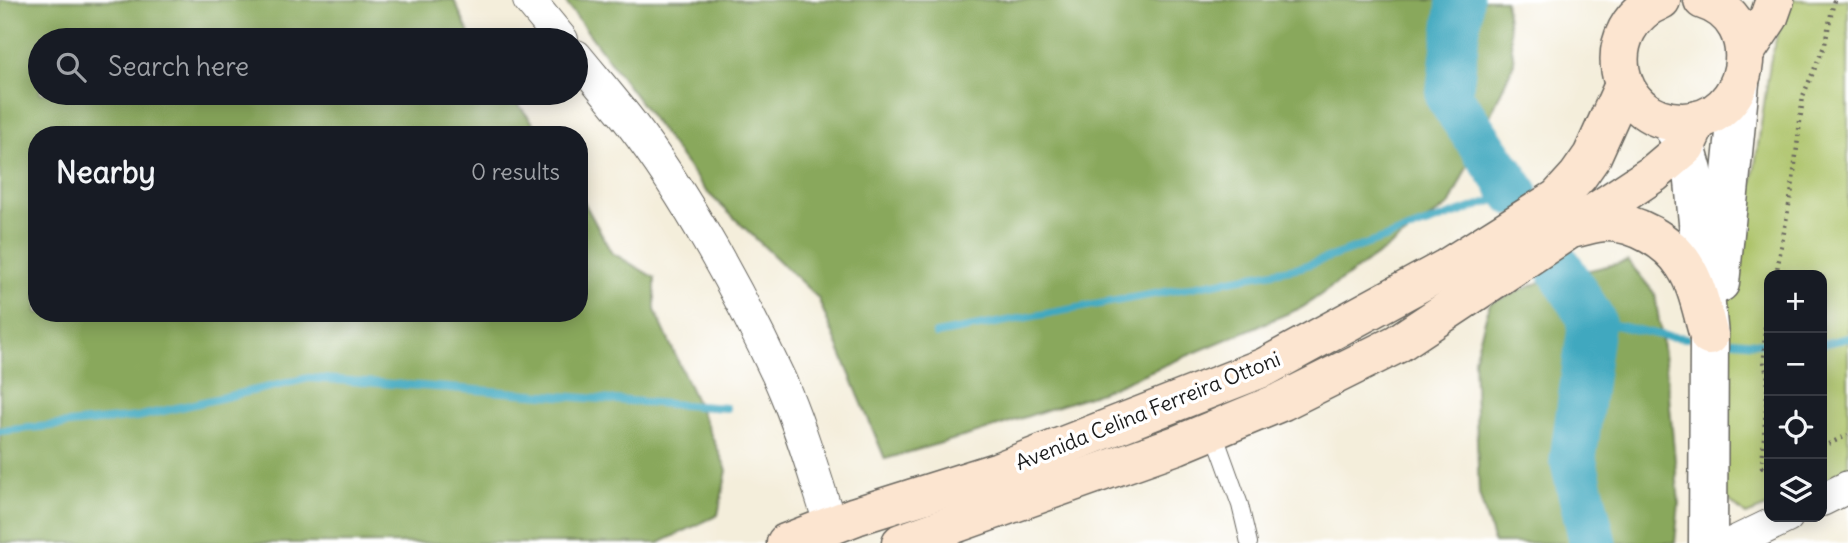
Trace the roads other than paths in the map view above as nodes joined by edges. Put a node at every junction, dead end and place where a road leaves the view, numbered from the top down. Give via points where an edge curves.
1 (529, 0) edge
2 (1661, 0) edge
3 (1703, 0) edge
4 (1775, 0) edge
5 (552, 28) edge
6 (1743, 68) junction
7 (588, 72) edge
8 (1624, 85) junction
9 (1684, 129) junction
10 (1573, 228) junction
11 (1709, 336) junction
12 (1213, 430) junction
13 (1848, 487) edge
14 (1827, 497) edge
15 (1777, 522) edge
16 (831, 526) junction
17 (786, 543) edge
18 (901, 543) edge
19 (1248, 543) edge
20 (1708, 543) edge
21 (1733, 543) edge

1 - 5 street
2 - 8 main road via 1634,17 1624,32 1619,50
3 - 6 main road via 1727,15 1740,32
4 - 6 main road, Avenida Celina Ferreira Ottoni
6 - 9 main road, Avenida Celina Ferreira Ottoni via 1731,99
6 - 11 street via 1724,251
7 - 16 street via 665,173 738,297 781,382
8 - 9 main road via 1650,113
8 - 16 main road, Avenida Celina Ferreira Ottoni via 1592,156 1558,198 1445,269 1265,367 999,471
9 - 10 main road, Avenida Celina Ferreira Ottoni via 1653,174
9 - 11 street via 1693,171
10 - 11 main road via 1606,222 1628,225 1671,249 1693,282
10 - 12 main road, Avenida Celina Ferreira Ottoni via 1397,344
11 - 20 street
12 - 18 main road, Avenida Celina Ferreira Ottoni
12 - 19 lane via 1240,505
13 - 14 street
15 - 21 street
16 - 17 main road, Avenida Celina Ferreira Ottoni

